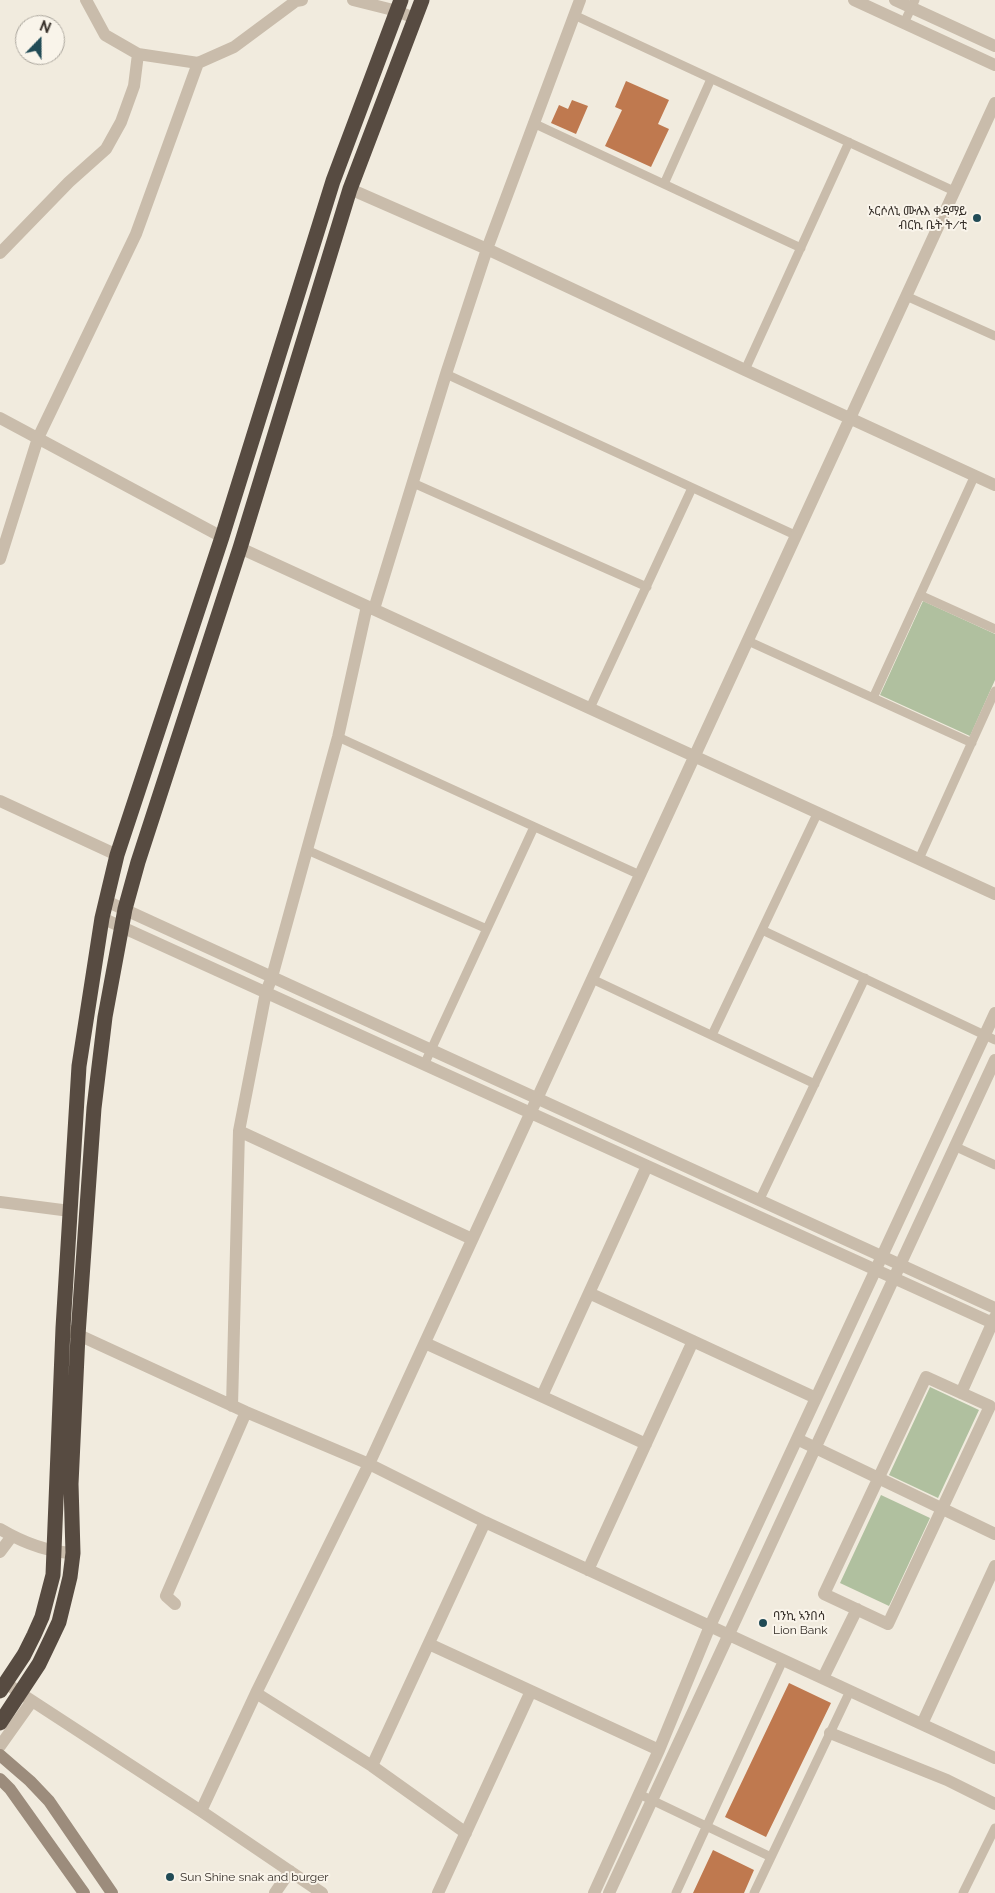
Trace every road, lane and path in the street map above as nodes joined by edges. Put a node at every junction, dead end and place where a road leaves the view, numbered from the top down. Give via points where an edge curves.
1 (86, 0) edge
2 (302, 0) edge
3 (353, 0) edge
4 (422, 0) edge
5 (580, 0) edge
6 (854, 0) edge
7 (895, 0) edge
8 (913, 4) edge
9 (399, 5) edge
10 (574, 15) junction
11 (414, 18) junction
12 (904, 23) junction
13 (995, 46) edge
14 (138, 54) junction
15 (198, 62) junction
16 (995, 65) edge
17 (712, 79) junction
18 (995, 103) edge
19 (534, 123) junction
20 (849, 142) junction
21 (664, 184) junction
22 (350, 189) junction
23 (954, 191) junction
24 (801, 248) junction
25 (487, 249) junction
26 (0, 253) edge
27 (906, 296) junction
28 (284, 334) junction
29 (995, 336) edge
30 (303, 340) junction
31 (745, 370) junction
32 (446, 374) junction
33 (0, 418) edge
34 (850, 419) junction
35 (38, 438) junction
36 (975, 475) junction
37 (413, 483) junction
38 (995, 485) edge
39 (692, 488) junction
40 (795, 536) junction
41 (222, 537) junction
42 (240, 548) junction
43 (0, 559) edge
44 (647, 587) junction
45 (920, 595) junction
46 (371, 608) junction
47 (995, 629) edge
48 (748, 641) junction
49 (995, 691) edge
50 (873, 698) junction
51 (590, 708) junction
52 (338, 738) junction
53 (972, 743) junction
54 (695, 756) junction
55 (0, 801) edge
56 (818, 812) junction
57 (534, 827) junction
58 (307, 850) junction
59 (117, 855) junction
60 (919, 859) junction
61 (640, 875) junction
62 (995, 894) edge
63 (106, 901) junction
64 (125, 909) junction
65 (102, 918) junction
66 (122, 927) junction
67 (487, 929) junction
68 (762, 930) junction
69 (272, 977) junction
70 (592, 978) junction
71 (865, 978) junction
72 (266, 992) junction
73 (995, 1013) edge
74 (712, 1035) junction
75 (990, 1038) edge
76 (431, 1050) junction
77 (995, 1060) edge
78 (424, 1064) junction
79 (815, 1084) junction
80 (537, 1099) junction
81 (530, 1113) junction
82 (239, 1132) junction
83 (954, 1146) junction
84 (995, 1165) edge
85 (647, 1166) junction
86 (760, 1200) junction
87 (0, 1202) edge
88 (70, 1211) junction
89 (472, 1239) junction
90 (882, 1257) junction
91 (899, 1265) junction
92 (875, 1270) junction
93 (893, 1278) junction
94 (589, 1293) junction
95 (995, 1308) edge
96 (994, 1322) edge
97 (63, 1328) junction
98 (78, 1335) junction
99 (693, 1341) junction
100 (425, 1343) junction
101 (961, 1393) junction
102 (542, 1396) junction
103 (816, 1398) junction
104 (232, 1406) junction
105 (246, 1412) junction
106 (796, 1439) junction
107 (646, 1444) junction
108 (815, 1448) junction
109 (369, 1464) junction
110 (879, 1478) junction
111 (942, 1508) junction
112 (485, 1522) junction
113 (6, 1532) edge
114 (995, 1534) edge
115 (0, 1552) edge
116 (54, 1552) junction
117 (73, 1553) junction
118 (995, 1566) edge
119 (588, 1570) junction
120 (175, 1604) dead end
121 (857, 1609) junction
122 (710, 1626) junction
123 (728, 1634) junction
124 (429, 1644) junction
125 (783, 1660) junction
126 (823, 1678) junction
127 (3, 1687) edge
128 (531, 1691) junction
129 (850, 1691) junction
130 (256, 1693) junction
131 (26, 1697) junction
132 (0, 1723) edge
133 (922, 1724) junction
134 (830, 1733) junction
135 (0, 1746) edge
136 (659, 1750) junction
137 (0, 1755) edge
138 (995, 1758) edge
139 (372, 1766) junction
140 (0, 1779) edge
141 (639, 1794) junction
142 (651, 1800) junction
143 (995, 1804) edge
144 (201, 1811) junction
145 (706, 1826) junction
146 (995, 1828) edge
147 (466, 1833) junction
148 (771, 1856) junction
149 (290, 1871) junction
150 (84, 1893) edge
151 (112, 1893) edge
152 (275, 1893) edge
153 (322, 1893) edge
154 (438, 1893) edge
155 (594, 1893) edge
156 (609, 1893) edge
157 (676, 1893) edge
158 (754, 1893) edge
159 (963, 1893) edge

1 - 14 street via 105,35
2 - 15 street via 296,1 234,47
3 - 9 street
4 - 11 highway
5 - 10 street
6 - 12 street
7 - 8 street
8 - 12 lane
8 - 13 street
9 - 11 street
9 - 28 highway via 333,181
10 - 17 lane
10 - 19 street
11 - 22 highway
12 - 16 street
14 - 15 street
14 - 26 street via 134,86 121,122 106,149
15 - 35 street via 136,234
17 - 20 lane
17 - 21 lane
18 - 23 street
19 - 21 lane
19 - 25 street
20 - 23 lane
20 - 24 lane
21 - 24 lane
22 - 25 street
22 - 30 highway
23 - 27 street
24 - 31 lane
25 - 31 street
25 - 32 street
27 - 29 lane
27 - 34 street
28 - 30 highway
28 - 41 highway
30 - 42 highway
31 - 34 street
32 - 37 street
32 - 39 lane
33 - 35 street
34 - 36 street
34 - 40 street
35 - 41 street
35 - 43 street
36 - 38 street
36 - 45 lane
37 - 44 lane
37 - 46 street
39 - 40 lane
39 - 44 lane
40 - 48 street
41 - 59 highway
42 - 46 street
42 - 64 highway
44 - 51 lane
45 - 47 lane
45 - 50 lane
46 - 51 street
46 - 52 street
48 - 50 lane
48 - 54 street
49 - 53 lane
50 - 53 lane
51 - 54 street
52 - 57 lane
52 - 58 street
53 - 60 lane
54 - 56 street
54 - 61 street
55 - 59 street
56 - 60 street
56 - 68 lane
57 - 61 lane
57 - 67 lane
58 - 67 lane
58 - 69 street
59 - 63 highway
60 - 62 street
61 - 70 street
63 - 64 street
63 - 65 highway
64 - 66 highway
64 - 69 street
65 - 66 street
65 - 88 highway via 79,1066
66 - 72 street
66 - 98 highway via 105,1016 94,1108
67 - 76 lane
68 - 71 lane
68 - 74 lane
69 - 72 street
69 - 76 street
70 - 74 lane
70 - 80 street
71 - 75 lane
71 - 79 lane
72 - 78 street
72 - 82 street
73 - 75 street
74 - 79 lane
75 - 90 street
76 - 78 lane
76 - 80 street
77 - 83 street
78 - 81 street
79 - 86 lane
80 - 81 street
80 - 86 street
81 - 85 street
81 - 89 street
82 - 89 street
82 - 104 street
83 - 84 lane
83 - 91 street
85 - 92 street
85 - 94 street
86 - 90 street
87 - 88 street
88 - 97 highway
89 - 100 street
90 - 91 street
90 - 92 street
91 - 93 street
91 - 95 street
92 - 93 street
92 - 103 street
93 - 96 street
93 - 108 street
94 - 99 street
94 - 102 street
96 - 101 street
97 - 98 street
97 - 116 highway
98 - 104 street
98 - 117 highway via 72,1484
99 - 103 street
99 - 107 street
100 - 102 street
100 - 109 street
101 - 110 street via 926,1377
101 - 111 street via 990,1406
102 - 107 street
103 - 106 street
104 - 105 street
105 - 109 street
105 - 120 street via 166,1596
106 - 108 street
106 - 122 street
107 - 119 street
108 - 110 street
108 - 123 street
109 - 112 street
109 - 130 street
110 - 111 street
110 - 121 street via 824,1594
111 - 114 street
111 - 121 street via 888,1624
112 - 119 street
112 - 124 street
113 - 115 street
113 - 116 street
116 - 117 street
116 - 127 highway via 53,1575 42,1616 24,1655
117 - 131 highway via 59,1622
118 - 133 street
119 - 122 street
121 - 126 street
122 - 123 street
122 - 136 street
123 - 125 street
123 - 142 street
124 - 128 street
124 - 139 street
125 - 126 street
125 - 145 lane
126 - 129 street
127 - 131 street
128 - 136 street
128 - 147 street
129 - 133 street
129 - 134 lane
130 - 139 street
130 - 144 street
131 - 132 highway
131 - 135 street
131 - 144 street
133 - 138 street
134 - 143 street via 947,1780
134 - 148 lane
136 - 141 street
137 - 151 street via 49,1801
139 - 147 street
140 - 150 street
141 - 142 lane
141 - 155 street
142 - 145 lane
142 - 156 street
144 - 149 street
145 - 148 lane
145 - 157 lane
146 - 159 lane
147 - 154 street
148 - 158 lane
149 - 152 street
149 - 153 street

